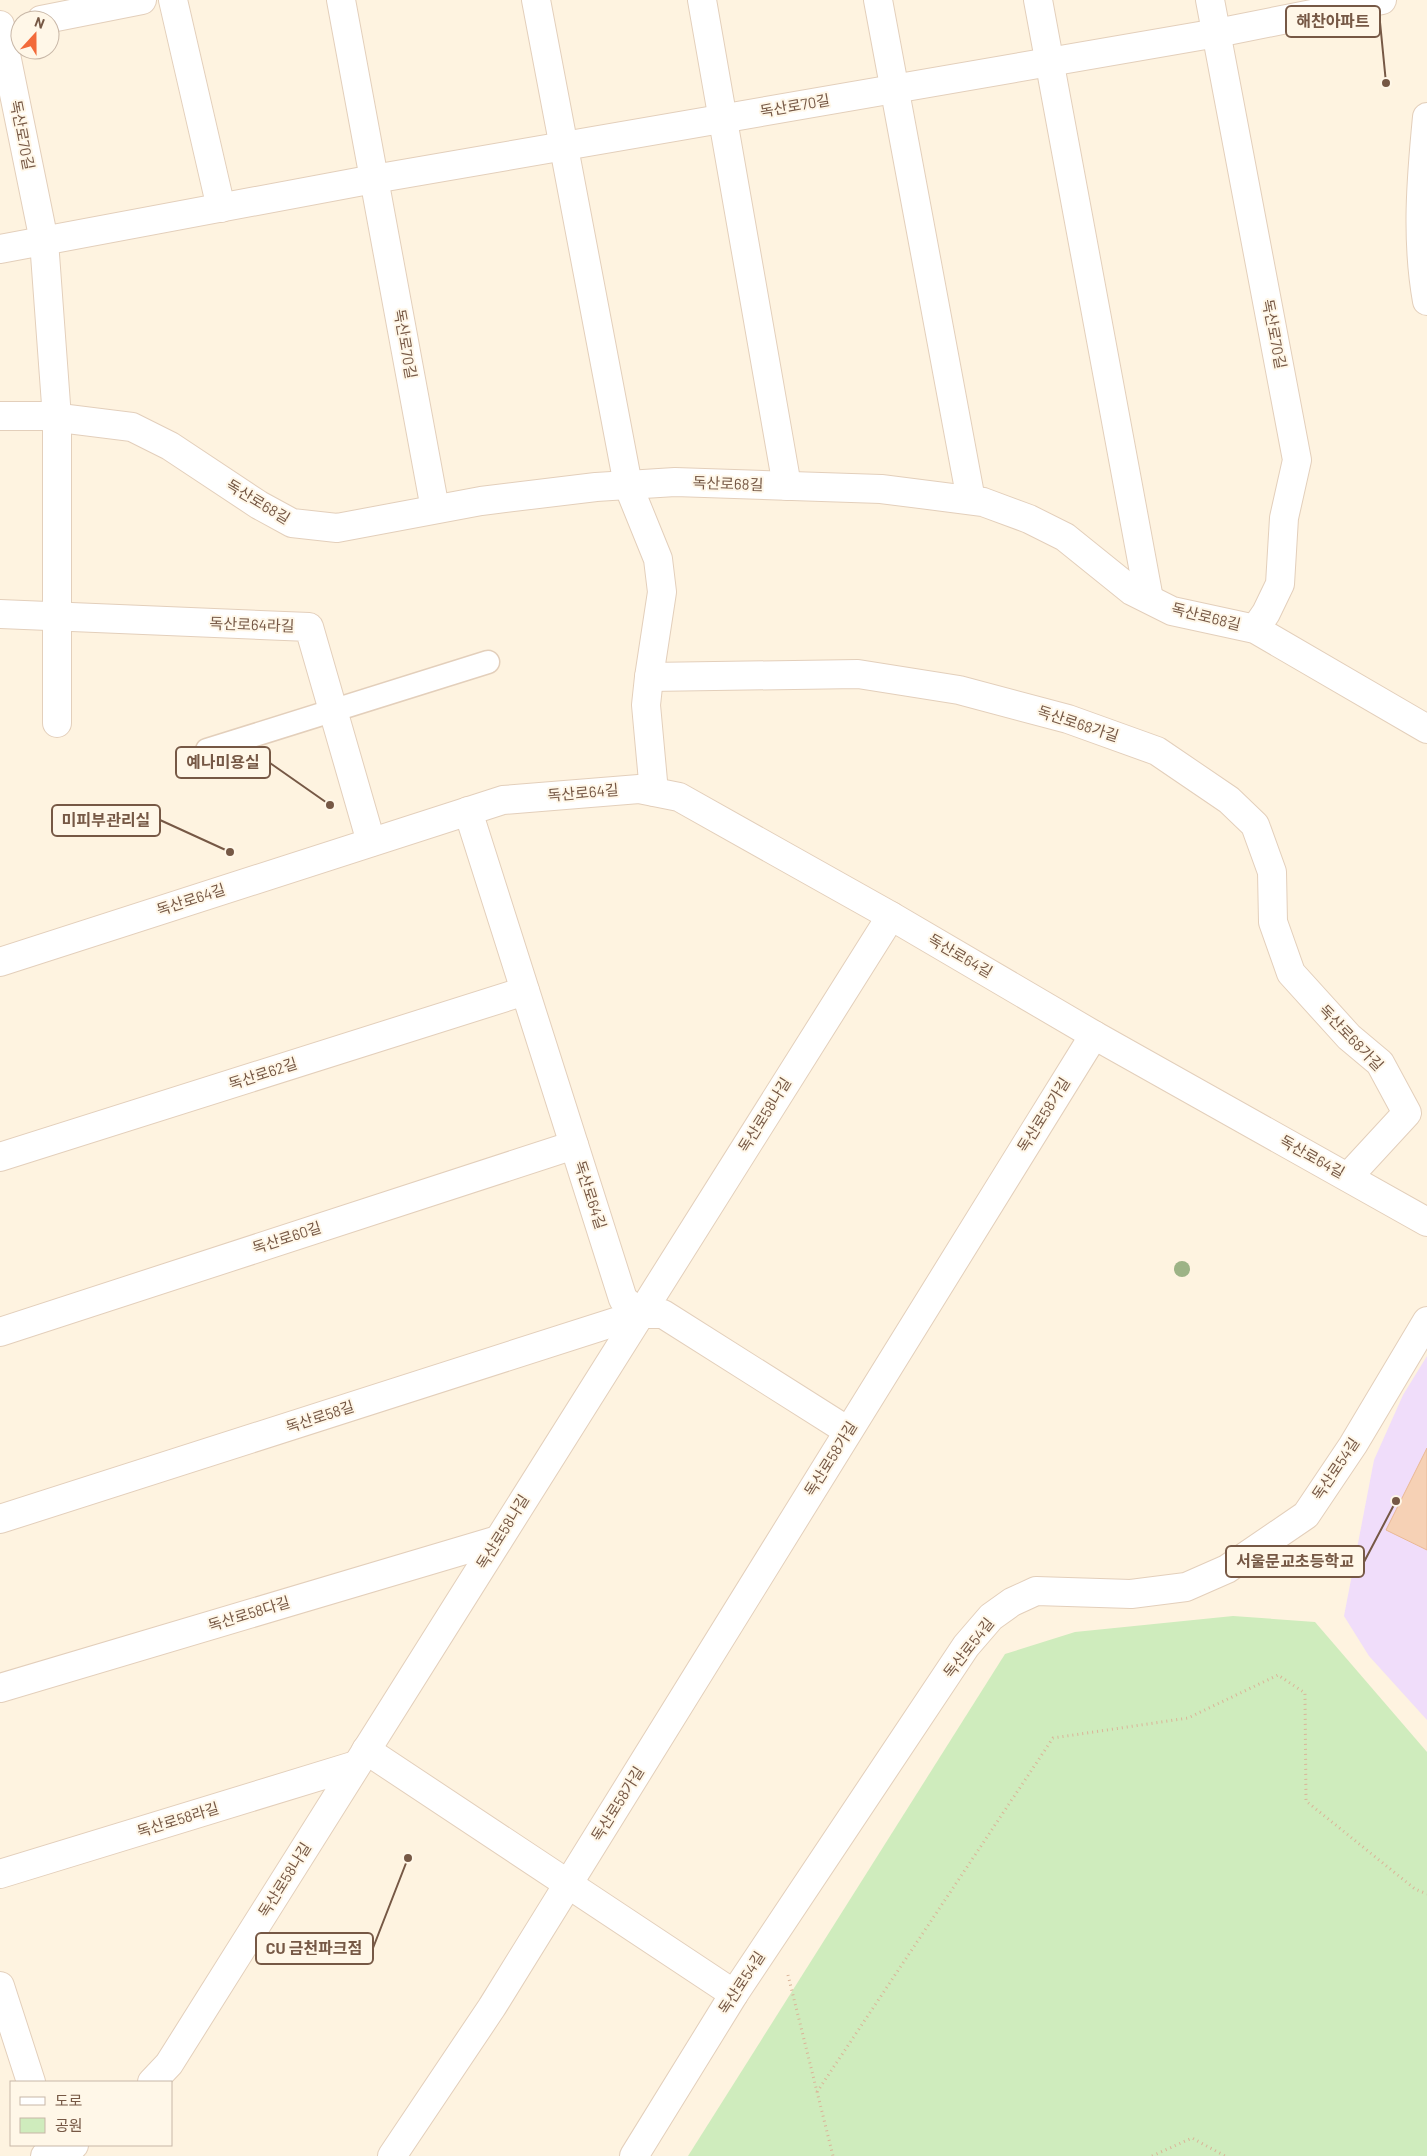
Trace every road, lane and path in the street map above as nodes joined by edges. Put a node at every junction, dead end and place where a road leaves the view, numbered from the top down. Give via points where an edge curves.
1 (142, 0) edge
2 (173, 0) edge
3 (341, 0) edge
4 (536, 0) edge
5 (702, 0) edge
6 (878, 0) edge
7 (1038, 0) edge
8 (1210, 0) edge
9 (1382, 0) edge
10 (60, 16) edge
11 (0, 27) edge
12 (1217, 33) junction
13 (1049, 62) junction
14 (895, 89) junction
15 (1427, 117) edge
16 (723, 118) junction
17 (564, 146) junction
18 (374, 179) junction
19 (221, 208) junction
20 (44, 241) junction
21 (0, 249) edge
22 (1427, 301) edge
23 (0, 416) edge
24 (57, 418) junction
25 (628, 485) junction
26 (787, 486) junction
27 (971, 500) junction
28 (435, 509) junction
29 (1149, 599) junction
30 (0, 614) edge
31 (57, 617) junction
32 (1255, 630) junction
33 (488, 662) dead end
34 (649, 677) junction
35 (333, 711) junction
36 (57, 723) dead end
37 (1427, 729) edge
38 (207, 750) dead end
39 (654, 792) junction
40 (468, 811) junction
41 (371, 842) junction
42 (890, 916) junction
43 (0, 962) edge
44 (525, 991) junction
45 (1094, 1035) junction
46 (574, 1145) junction
47 (0, 1157) edge
48 (1348, 1178) junction
49 (1427, 1222) edge
50 (640, 1314) junction
51 (1427, 1321) edge
52 (0, 1332) edge
53 (848, 1431) junction
54 (0, 1519) edge
55 (498, 1540) junction
56 (0, 1688) edge
57 (361, 1758) junction
58 (0, 1874) edge
59 (568, 1884) junction
60 (1427, 1894) edge
61 (777, 1931) junction
62 (0, 1986) edge
63 (734, 1994) junction
64 (31, 2081) edge
65 (153, 2081) edge
66 (817, 2092) junction
67 (392, 2156) edge
68 (634, 2156) edge
69 (833, 2156) edge
70 (1152, 2156) edge
71 (1225, 2156) edge

1 - 10 street
2 - 19 street
3 - 18 street, 독산로70길
4 - 17 street
5 - 16 street
6 - 14 street
7 - 13 street
8 - 12 street, 독산로70길
9 - 12 street, 독산로70길
11 - 20 street, 독산로70길
12 - 13 street, 독산로70길
12 - 32 street, 독산로70길 via 1298,460 1284,518 1280,584
13 - 14 street, 독산로70길
13 - 29 street
14 - 16 street, 독산로70길
14 - 27 street
15 - 22 street via 1420,191 1422,273
16 - 17 street, 독산로70길
16 - 26 street
17 - 18 street, 독산로70길
17 - 25 street
18 - 19 street, 독산로70길
18 - 28 street, 독산로70길
19 - 20 street, 독산로70길
20 - 21 street, 독산로70길
20 - 24 street
23 - 24 street, 독산로68길
24 - 28 street, 독산로68길 via 132,427 170,446 292,523 337,528
24 - 31 street
25 - 26 street, 독산로68길 via 675,482
25 - 28 street, 독산로68길
25 - 34 street via 658,559 662,592
26 - 27 street, 독산로68길 via 881,489
27 - 29 street, 독산로68길 via 1029,518 1065,537 1132,591
29 - 32 street, 독산로68길 via 1172,611
30 - 31 street, 독산로64라길
31 - 35 street, 독산로64라길 via 309,627
31 - 36 street
32 - 37 street, 독산로68길
33 - 35 lane
34 - 39 street via 646,705
34 - 48 street, 독산로68가길 via 858,674 959,690 1068,719 1158,751 1229,800 1255,825 1272,872 1273,922 1291,973 1348,1037 1380,1063 1407,1113
35 - 38 lane
35 - 41 street, 독산로64라길
39 - 40 street, 독산로64길 via 639,789 503,800
39 - 42 street, 독산로64길 via 679,797
40 - 41 street, 독산로64길
40 - 44 street, 독산로64길
41 - 43 street, 독산로64길
42 - 45 street, 독산로64길
42 - 50 street, 독산로58나길
44 - 46 street, 독산로64길
44 - 47 street, 독산로62길
45 - 48 street, 독산로64길
45 - 53 street, 독산로58가길
46 - 50 street, 독산로64길 via 623,1300
46 - 52 street, 독산로60길
48 - 49 street, 독산로64길
50 - 53 street via 663,1314
50 - 54 street, 독산로58길
50 - 55 street, 독산로58나길
51 - 61 street, 독산로54길 via 1306,1515 1227,1569 1186,1587 1131,1594 1036,1591 991,1617 966,1646
53 - 59 street, 독산로58가길
55 - 56 street, 독산로58다길
55 - 57 street, 독산로58나길
57 - 58 street, 독산로58라길
57 - 59 street
57 - 65 street, 독산로58나길 via 169,2064
59 - 63 street
59 - 67 street, 독산로58가길 via 492,2007
60 - 66 path via 1415,1889 1306,1801 1305,1693 1278,1675 1188,1718 1053,1738
61 - 63 street, 독산로54길
61 - 66 path
62 - 64 street
63 - 68 street, 독산로54길
66 - 69 path
70 - 71 path via 1192,2138

